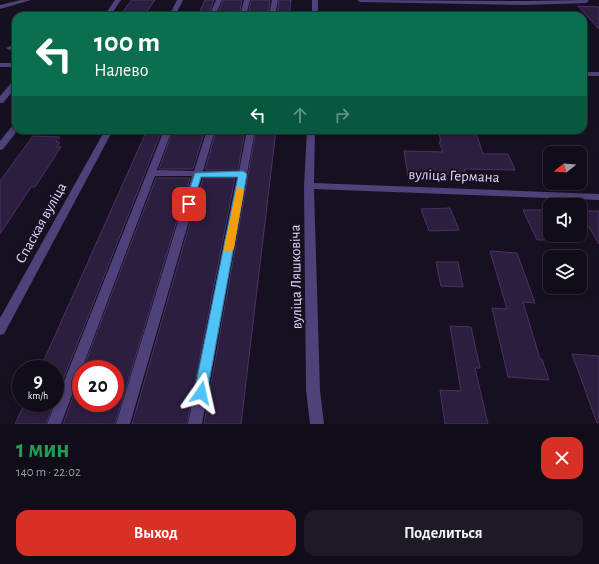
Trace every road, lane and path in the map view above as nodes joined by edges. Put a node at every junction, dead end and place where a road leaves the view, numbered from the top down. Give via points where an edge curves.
1 (28, 0) edge
2 (118, 0) edge
3 (180, 0) edge
4 (219, 0) edge
5 (247, 0) edge
6 (275, 0) edge
7 (315, 0) edge
8 (360, 0) edge
9 (523, 1) edge
10 (586, 1) dead end
11 (0, 7) edge
12 (110, 12) edge
13 (174, 12) edge
14 (214, 12) edge
15 (244, 12) edge
16 (273, 12) edge
17 (315, 12) edge
18 (0, 65) edge
19 (12, 65) edge
20 (587, 74) edge
21 (599, 74) edge
22 (12, 87) edge
23 (0, 101) edge
24 (12, 132) edge
25 (107, 134) edge
26 (166, 134) edge
27 (209, 134) edge
28 (250, 134) edge
29 (312, 134) edge
30 (0, 146) edge
31 (151, 174) junction
32 (243, 174) junction
33 (198, 175) junction
34 (309, 186) junction
35 (599, 197) edge
36 (0, 330) edge
37 (54, 424) edge
38 (123, 424) edge
39 (195, 424) edge
40 (317, 424) edge

1 - 11 street
2 - 12 street
3 - 13 street
4 - 14 street
5 - 15 street
6 - 16 street
7 - 17 street
8 - 9 street
9 - 10 street
18 - 19 street
20 - 21 street
22 - 23 street
24 - 30 street
25 - 36 street, Спаская вуліца
26 - 31 street
27 - 33 street
28 - 32 street
29 - 34 street, вуліца Ляшковіча
31 - 33 street
31 - 37 street
32 - 33 street
32 - 39 street
33 - 38 street
34 - 35 street, вуліца Германа
34 - 40 street, вуліца Ляшковіча via 313,390

